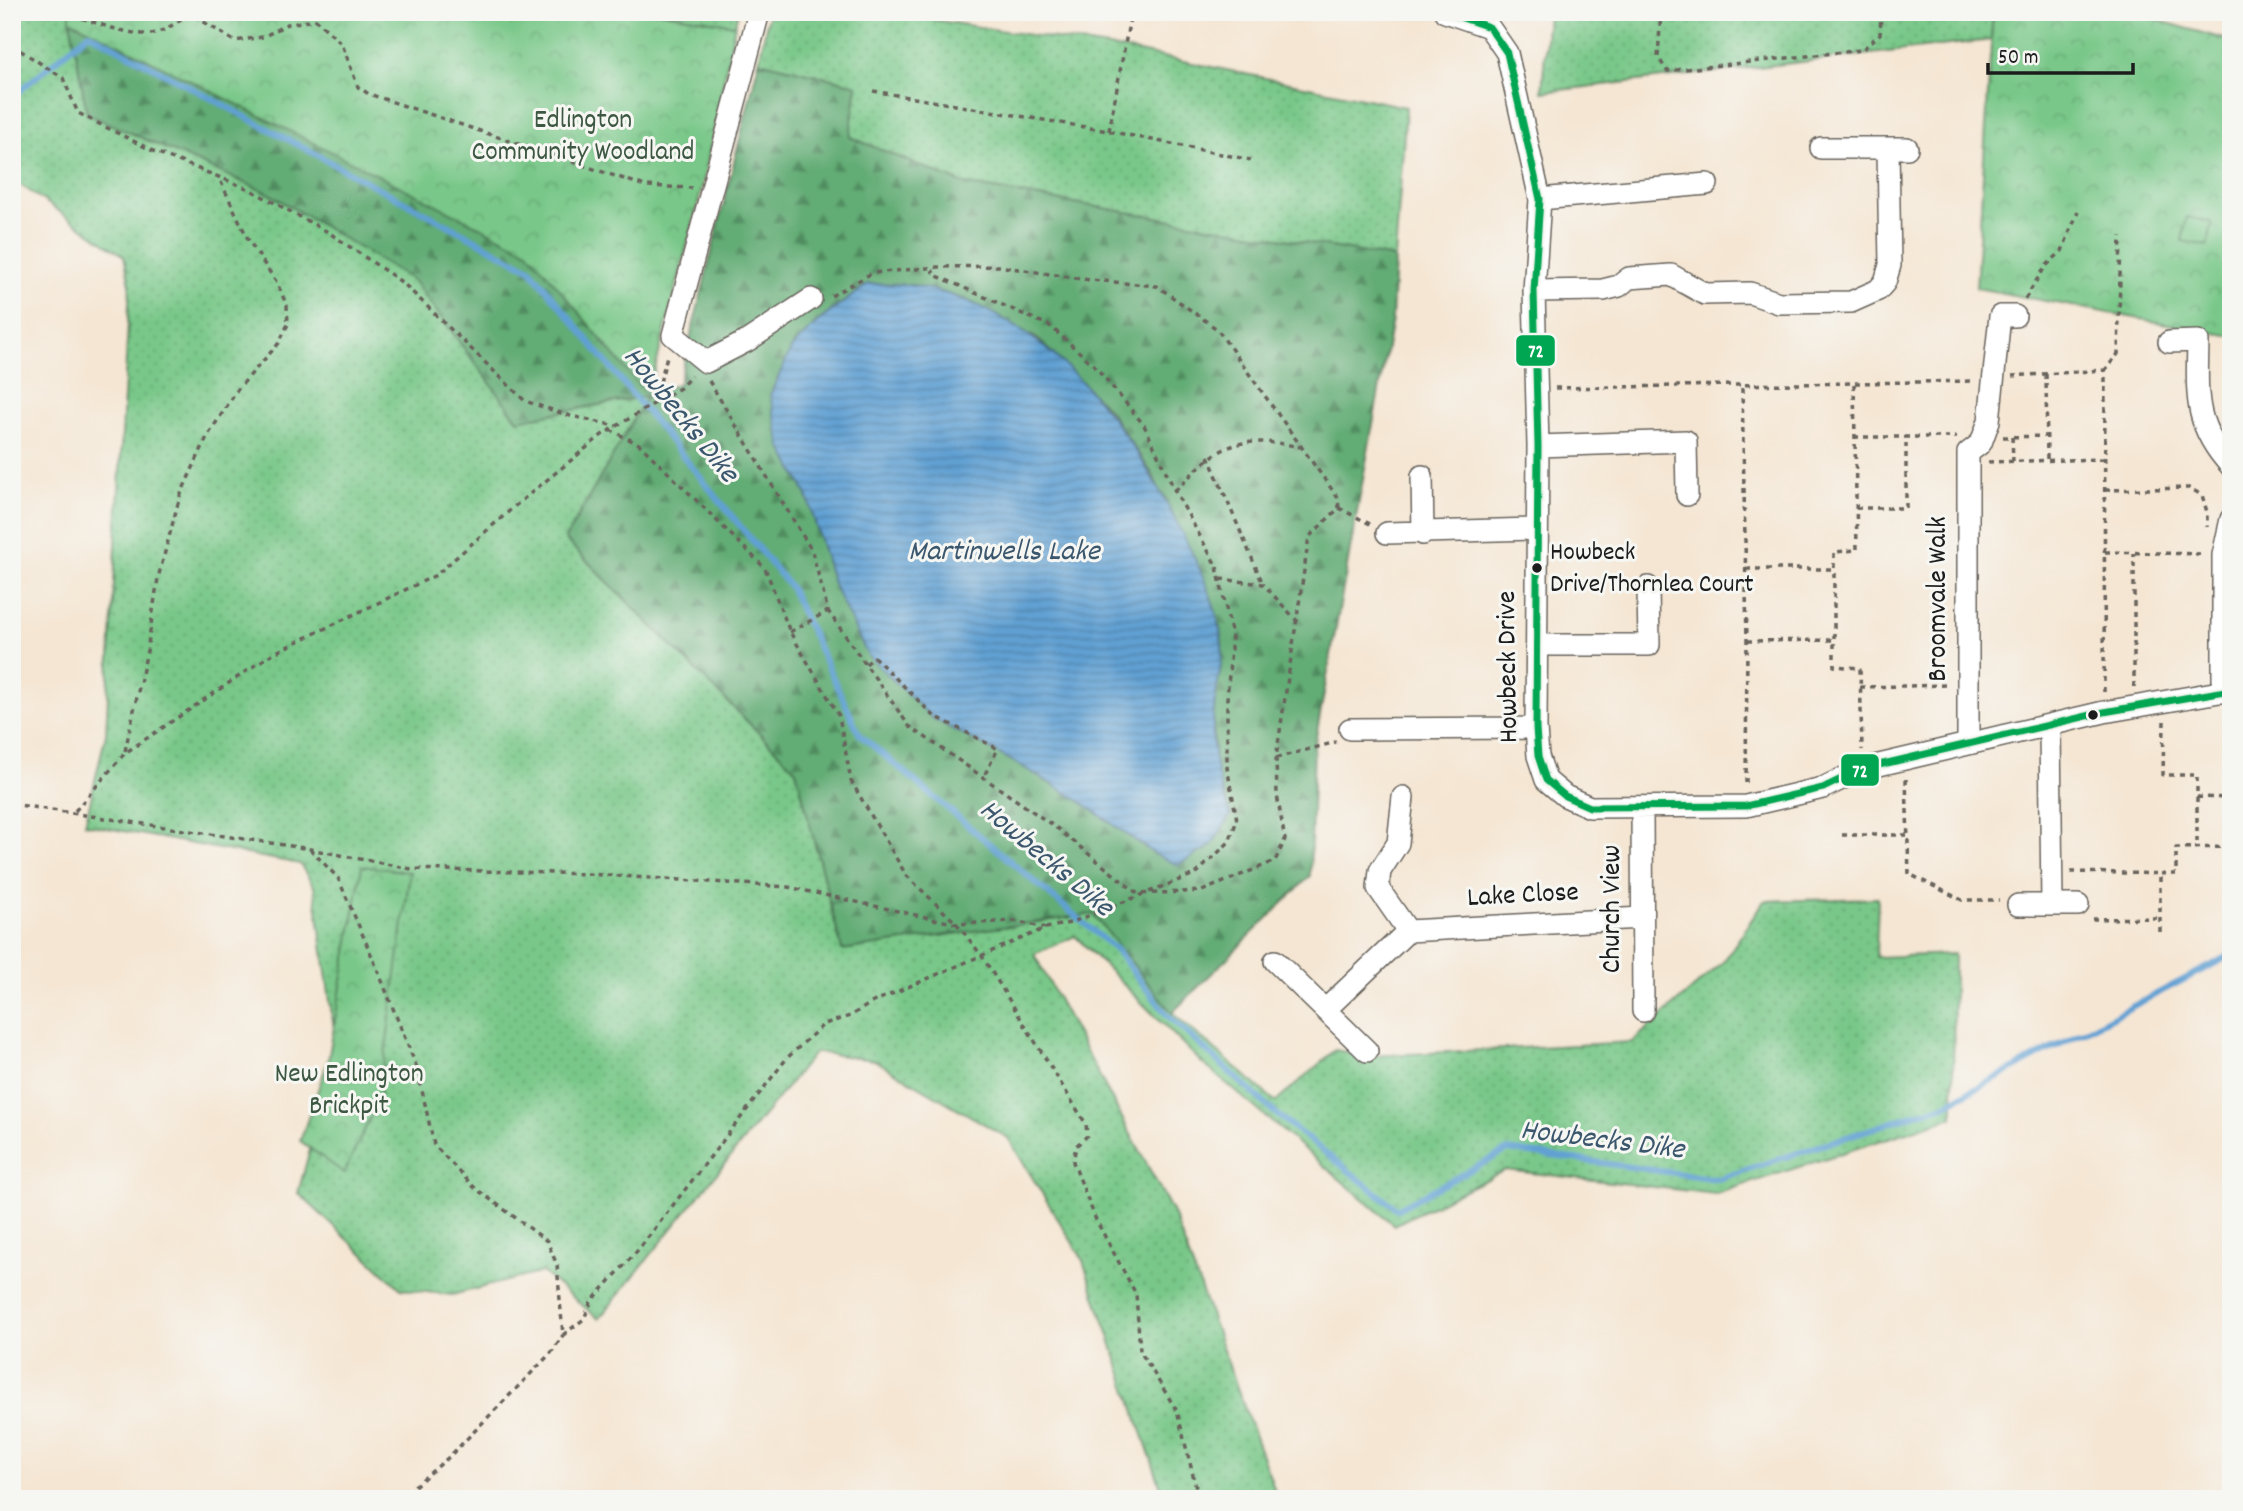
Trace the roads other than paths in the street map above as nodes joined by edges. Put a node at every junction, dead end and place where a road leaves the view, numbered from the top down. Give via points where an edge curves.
1 (759, 12) edge
2 (1445, 12) edge
3 (1821, 148) dead end
4 (1707, 184) dead end
5 (1540, 199) junction
6 (1534, 291) junction
7 (811, 299) road end
8 (2015, 316) road end
9 (2169, 342) dead end
10 (1538, 446) junction
11 (2231, 466) edge
12 (1422, 476) dead end
13 (1687, 495) dead end
14 (2231, 519) edge
15 (1537, 528) junction
16 (1387, 533) road end
17 (1423, 534) junction
18 (1648, 587) dead end
19 (1537, 645) junction
20 (2227, 691) edge
21 (2050, 727) junction
22 (1536, 728) junction
23 (1350, 729) road end
24 (1968, 744) junction
25 (1403, 797) dead end
26 (1642, 807) junction
27 (2018, 905) road end
28 (2052, 905) junction
29 (2078, 905) road end
30 (1641, 918) junction
31 (1408, 931) junction
32 (1275, 961) dead end
33 (1325, 1010) junction
34 (1643, 1011) dead end
35 (1367, 1051) dead end

1 - 7 street via 673,335 701,366
2 - 5 street, Howbeck Drive via 1489,27 1507,53
3 - 6 street via 1897,148 1890,265 1885,282 1861,300 1779,303 1750,293 1705,294 1671,275 1629,278 1603,290
4 - 5 street
5 - 6 street, Howbeck Drive
6 - 10 street, Howbeck Drive
8 - 24 street, Broomvale Walk via 2000,316 1989,421 1981,443 1967,458
9 - 11 street via 2198,341 2197,399 2202,426
10 - 13 street via 1686,441
10 - 15 street, Howbeck Drive
12 - 17 street
14 - 20 street via 2212,551
15 - 17 street
15 - 19 street, Howbeck Drive
16 - 17 street
18 - 19 street via 1649,645
19 - 22 street, Howbeck Drive
20 - 21 street, Howbeck Drive via 2104,712
21 - 24 street, Howbeck Drive
21 - 28 street
22 - 23 street
22 - 26 street, Howbeck Drive via 1546,780 1565,796 1590,807
24 - 26 street, Howbeck Drive via 1862,769 1824,788 1745,806
25 - 31 street via 1398,843 1380,871 1378,888
26 - 30 street, Church View
27 - 28 street
28 - 29 street
30 - 31 street, Lake Close
30 - 34 street, Church View
31 - 33 street
32 - 33 street
33 - 35 street

